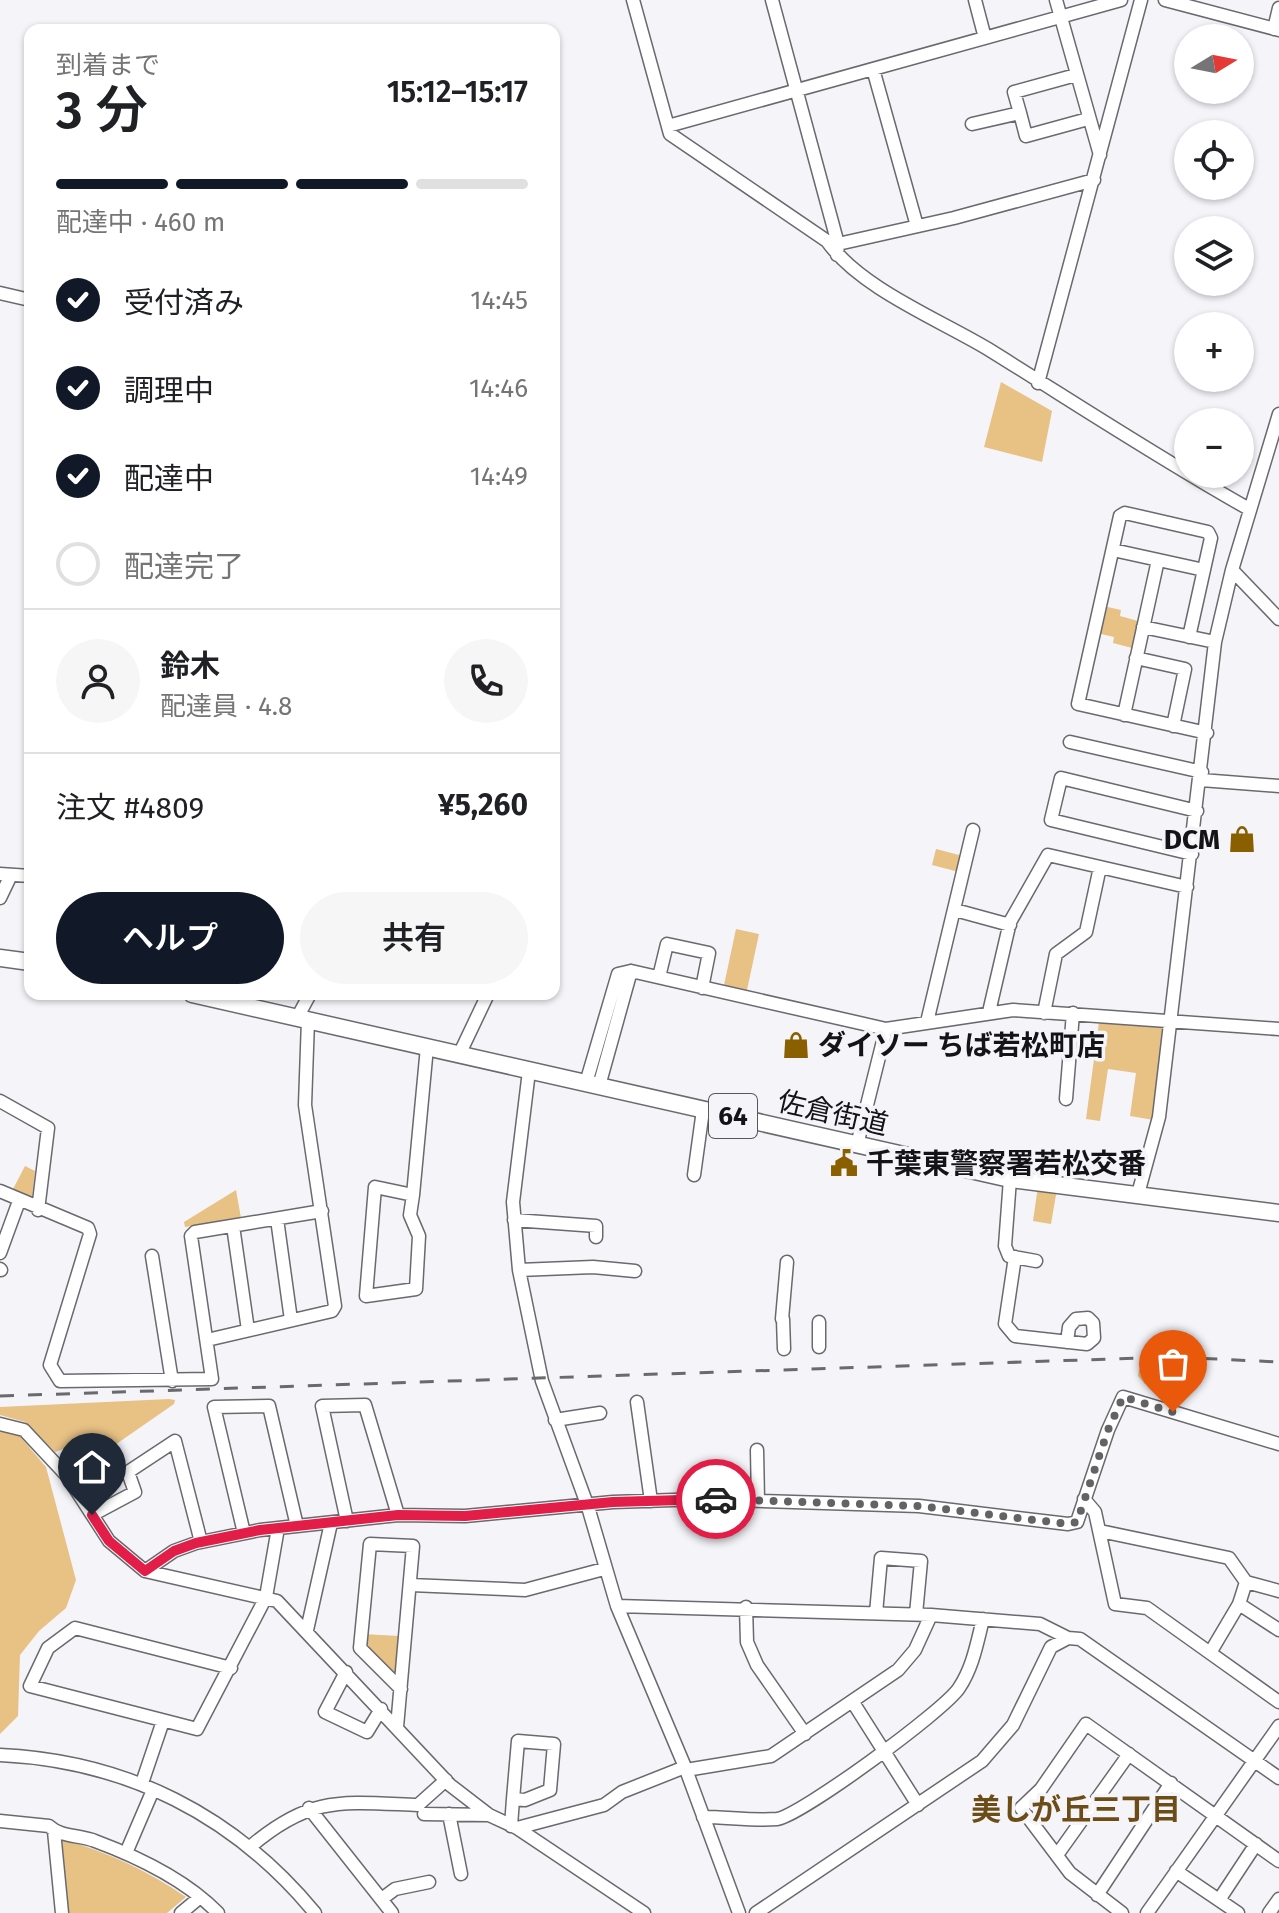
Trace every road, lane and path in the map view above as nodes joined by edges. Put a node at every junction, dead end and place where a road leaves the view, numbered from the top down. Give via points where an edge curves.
1 (633, 0) edge
2 (772, 0) edge
3 (975, 0) edge
4 (1056, 0) edge
5 (1121, 0) edge
6 (1141, 0) edge
7 (1165, 0) edge
8 (1279, 8) edge
9 (1061, 17) junction
10 (1276, 29) edge
11 (985, 38) junction
12 (873, 69) junction
13 (1076, 75) junction
14 (797, 90) junction
15 (1020, 113) junction
16 (1088, 119) junction
17 (972, 124) dead end
18 (668, 126) junction
19 (1100, 155) junction
20 (1094, 180) junction
21 (917, 226) junction
22 (838, 249) junction
23 (0, 293) edge
24 (24, 299) edge
25 (1038, 383) junction
26 (1279, 414) edge
27 (1249, 509) junction
28 (1113, 550) junction
29 (1158, 560) junction
30 (1204, 570) junction
31 (1232, 570) junction
32 (1279, 619) edge
33 (1143, 627) junction
34 (1189, 637) junction
35 (1215, 642) junction
36 (1136, 658) junction
37 (1124, 715) junction
38 (1173, 726) junction
39 (1207, 733) junction
40 (1070, 742) dead end
41 (1201, 776) junction
42 (1279, 786) edge
43 (1197, 811) junction
44 (973, 830) dead end
45 (1192, 854) junction
46 (1100, 867) junction
47 (5, 874) edge
48 (1187, 887) junction
49 (0, 898) edge
50 (955, 910) junction
51 (1010, 925) junction
52 (0, 958) edge
53 (24, 961) edge
54 (659, 977) junction
55 (702, 988) junction
56 (218, 1000) edge
57 (308, 1000) edge
58 (485, 1000) edge
59 (989, 1012) junction
60 (1044, 1013) junction
61 (1073, 1013) junction
62 (302, 1019) junction
63 (927, 1022) junction
64 (1170, 1023) junction
65 (886, 1029) junction
66 (1279, 1029) edge
67 (427, 1047) junction
68 (459, 1055) junction
69 (529, 1071) junction
70 (593, 1084) junction
71 (1066, 1099) dead end
72 (0, 1101) edge
73 (703, 1110) junction
74 (857, 1145) junction
75 (694, 1175) dead end
76 (1010, 1179) junction
77 (0, 1191) edge
78 (1138, 1194) junction
79 (413, 1195) junction
80 (19, 1201) junction
81 (38, 1210) junction
82 (322, 1211) junction
83 (1279, 1213) edge
84 (277, 1219) junction
85 (514, 1220) junction
86 (233, 1226) junction
87 (596, 1237) dead end
88 (0, 1253) edge
89 (152, 1256) dead end
90 (1015, 1257) junction
91 (1036, 1261) dead end
92 (787, 1262) dead end
93 (519, 1270) junction
94 (635, 1271) dead end
95 (291, 1320) junction
96 (819, 1322) dead end
97 (248, 1330) junction
98 (207, 1340) junction
99 (1067, 1342) dead end
100 (819, 1347) dead end
101 (784, 1349) dead end
102 (172, 1381) junction
103 (637, 1402) dead end
104 (600, 1413) dead end
105 (555, 1420) junction
106 (0, 1424) edge
107 (1279, 1444) edge
108 (757, 1450) dead end
109 (1084, 1499) junction
110 (651, 1501) junction
111 (758, 1501) junction
112 (588, 1507) junction
113 (92, 1515) junction
114 (398, 1515) junction
115 (347, 1521) junction
116 (331, 1523) junction
117 (297, 1526) junction
118 (278, 1528) junction
119 (1100, 1531) junction
120 (244, 1533) junction
121 (201, 1542) junction
122 (604, 1569) junction
123 (145, 1571) junction
124 (1246, 1582) junction
125 (411, 1585) junction
126 (1279, 1591) edge
127 (266, 1597) junction
128 (1239, 1604) junction
129 (617, 1606) junction
130 (746, 1607) junction
131 (876, 1613) junction
132 (916, 1614) junction
133 (931, 1615) junction
134 (983, 1619) junction
135 (307, 1630) junction
136 (1279, 1630) edge
137 (1068, 1638) junction
138 (1210, 1653) junction
139 (231, 1668) junction
140 (346, 1672) junction
141 (401, 1689) junction
142 (1279, 1702) edge
143 (854, 1704) junction
144 (381, 1709) junction
145 (163, 1721) junction
146 (1279, 1726) edge
147 (397, 1727) junction
148 (805, 1734) junction
149 (884, 1752) junction
150 (1129, 1754) junction
151 (0, 1755) edge
152 (1254, 1760) junction
153 (686, 1768) junction
154 (1279, 1778) edge
155 (446, 1780) junction
156 (1171, 1783) junction
157 (148, 1787) junction
158 (513, 1799) junction
159 (918, 1805) junction
160 (309, 1808) junction
161 (424, 1814) dead end
162 (449, 1814) junction
163 (1216, 1814) junction
164 (489, 1815) junction
165 (703, 1817) junction
166 (0, 1821) edge
167 (514, 1827) junction
168 (54, 1831) junction
169 (1256, 1844) junction
170 (250, 1847) junction
171 (126, 1853) junction
172 (1057, 1855) junction
173 (1279, 1861) edge
174 (1176, 1871) junction
175 (461, 1874) dead end
176 (429, 1882) dead end
177 (1097, 1895) junction
178 (199, 1898) junction
179 (383, 1898) junction
180 (1279, 1899) edge
181 (1219, 1900) junction
182 (62, 1913) edge
183 (181, 1913) edge
184 (218, 1913) edge
185 (315, 1913) edge
186 (392, 1913) edge
187 (644, 1913) edge
188 (739, 1913) edge
189 (756, 1913) edge
190 (1122, 1913) edge
191 (1147, 1913) edge
192 (1238, 1913) edge
193 (1269, 1913) edge

1 - 18 street
2 - 14 street
3 - 11 street
4 - 9 street
5 - 9 street
6 - 19 street
7 - 10 street
8 - 10 street
9 - 11 street
9 - 13 street
11 - 12 street
12 - 14 street
12 - 21 street
13 - 15 street via 1014,92
13 - 16 street
14 - 18 street
14 - 22 street
15 - 16 street via 1026,136
15 - 17 street
16 - 19 street
18 - 22 street via 670,134
19 - 20 street
20 - 21 street
20 - 25 street
21 - 22 street
22 - 25 street via 846,265
23 - 24 street
25 - 27 street
26 - 27 street
27 - 31 street
28 - 29 street
28 - 30 street via 1120,516 1153,519 1208,532
28 - 37 street via 1078,704
29 - 30 street
29 - 33 street
30 - 34 street
31 - 32 street
31 - 35 street
33 - 34 street
33 - 36 street
34 - 35 street
35 - 39 street
36 - 37 street
36 - 38 street via 1185,669
37 - 38 street
38 - 39 street
39 - 41 street
40 - 41 street
41 - 42 street
41 - 43 street
43 - 45 street
43 - 45 street via 1061,778 1051,820
44 - 50 street
45 - 48 street
46 - 48 street
46 - 51 street via 1048,855
46 - 60 street via 1086,932 1056,954
47 - 49 street
48 - 64 street
50 - 51 street
50 - 63 street
51 - 59 street
52 - 53 main road
54 - 55 street
54 - 55 street via 667,944 709,953
54 - 70 street via 618,974
55 - 65 street
56 - 62 main road, 佐倉街道 / 64
57 - 62 street
58 - 68 street
59 - 60 street
59 - 63 street
60 - 61 street
61 - 64 street
61 - 71 street
62 - 67 main road, 佐倉街道 / 64
62 - 82 street via 305,1105
63 - 65 street
64 - 66 street
64 - 78 street via 1159,1117
65 - 74 street
67 - 68 main road, 佐倉街道 / 64
67 - 79 street
68 - 69 main road, 佐倉街道 / 64
69 - 70 main road, 佐倉街道 / 64
69 - 85 street
70 - 73 main road, 佐倉街道 / 64
72 - 81 street via 48,1128
73 - 74 main road, 佐倉街道 / 64
73 - 75 street
74 - 76 main road, 佐倉街道 / 64
76 - 78 main road, 佐倉街道 / 64
76 - 90 street via 1005,1246
77 - 80 street
78 - 83 main road, 佐倉街道 / 64
79 - 79 street via 410,1215 419,1236 416,1289 366,1296 375,1187
80 - 81 street
80 - 88 street
81 - 102 street via 85,1225 90,1234 50,1365 54,1374 60,1381 90,1383
82 - 84 street
82 - 95 street via 335,1306
84 - 86 street
84 - 95 street
85 - 87 street via 596,1226
85 - 93 street
86 - 97 street
86 - 98 street via 191,1236
89 - 102 street
90 - 91 street
90 - 99 street via 1005,1324 1015,1336
92 - 101 street
93 - 94 street
93 - 105 street
95 - 97 street
96 - 100 street
97 - 98 street
98 - 102 street via 212,1379
103 - 110 street
104 - 105 street
105 - 112 street
106 - 113 street via 24,1430 67,1476
107 - 109 street via 1123,1397
108 - 111 street
109 - 111 street via 1077,1522 1068,1524 919,1506
109 - 119 street via 1095,1512
110 - 111 street
110 - 112 street
112 - 114 street
112 - 122 street
113 - 121 street via 135,1492 128,1472 175,1441
113 - 123 street via 109,1541
114 - 115 street
114 - 115 street via 365,1405 322,1406
115 - 116 street
116 - 117 street
116 - 135 street
117 - 118 street
117 - 120 street via 269,1406 214,1407
118 - 120 street
118 - 127 street
119 - 124 street via 1229,1558
119 - 138 street via 1115,1604 1147,1608
120 - 121 street
121 - 123 street via 174,1551
122 - 125 street via 525,1590
122 - 129 street
123 - 127 street
124 - 126 street
124 - 128 street
125 - 141 street
125 - 141 street via 413,1546 370,1544 360,1648
127 - 135 street
127 - 139 street
128 - 136 street
128 - 138 street
129 - 130 street
129 - 153 street
130 - 131 street
130 - 148 street via 747,1642 757,1665
131 - 132 street
131 - 132 street via 881,1558 921,1561
132 - 133 street
133 - 134 street
133 - 143 street via 915,1650 898,1670
134 - 137 street via 1040,1624
134 - 149 street via 971,1666 958,1690
135 - 140 street
137 - 152 street via 1080,1639
137 - 159 street via 1051,1647 1013,1725 982,1761
138 - 142 street
139 - 145 street via 197,1729
139 - 145 street via 75,1628 48,1648 30,1686
140 - 144 street
140 - 144 street via 325,1712 367,1732
141 - 147 street
143 - 148 street
143 - 149 street
144 - 147 street
145 - 157 street
146 - 152 street
147 - 155 street
148 - 153 street via 771,1756
149 - 159 street
149 - 165 street via 780,1819
150 - 156 street
150 - 172 street
150 - 172 street via 1086,1724 1041,1789 1021,1808
151 - 157 street via 81,1764
152 - 154 street
152 - 163 street
153 - 165 street
153 - 167 street via 622,1792 604,1805
155 - 160 street via 418,1805 345,1802
155 - 164 street
156 - 163 street
156 - 177 street
157 - 170 street
157 - 171 street
158 - 158 street via 518,1741 554,1744 550,1790
158 - 167 street
159 - 189 street
160 - 170 street
160 - 179 street
161 - 162 street
162 - 164 street
162 - 175 street
163 - 169 street
163 - 174 street
164 - 167 street
165 - 188 street
166 - 168 street via 49,1826
167 - 187 street
168 - 171 street
168 - 182 street
169 - 173 street
169 - 181 street
170 - 185 street
171 - 178 street
172 - 177 street
174 - 181 street
174 - 191 street
176 - 179 street via 395,1889
177 - 190 street
178 - 183 street
178 - 184 street
179 - 186 street
180 - 193 street
181 - 192 street

